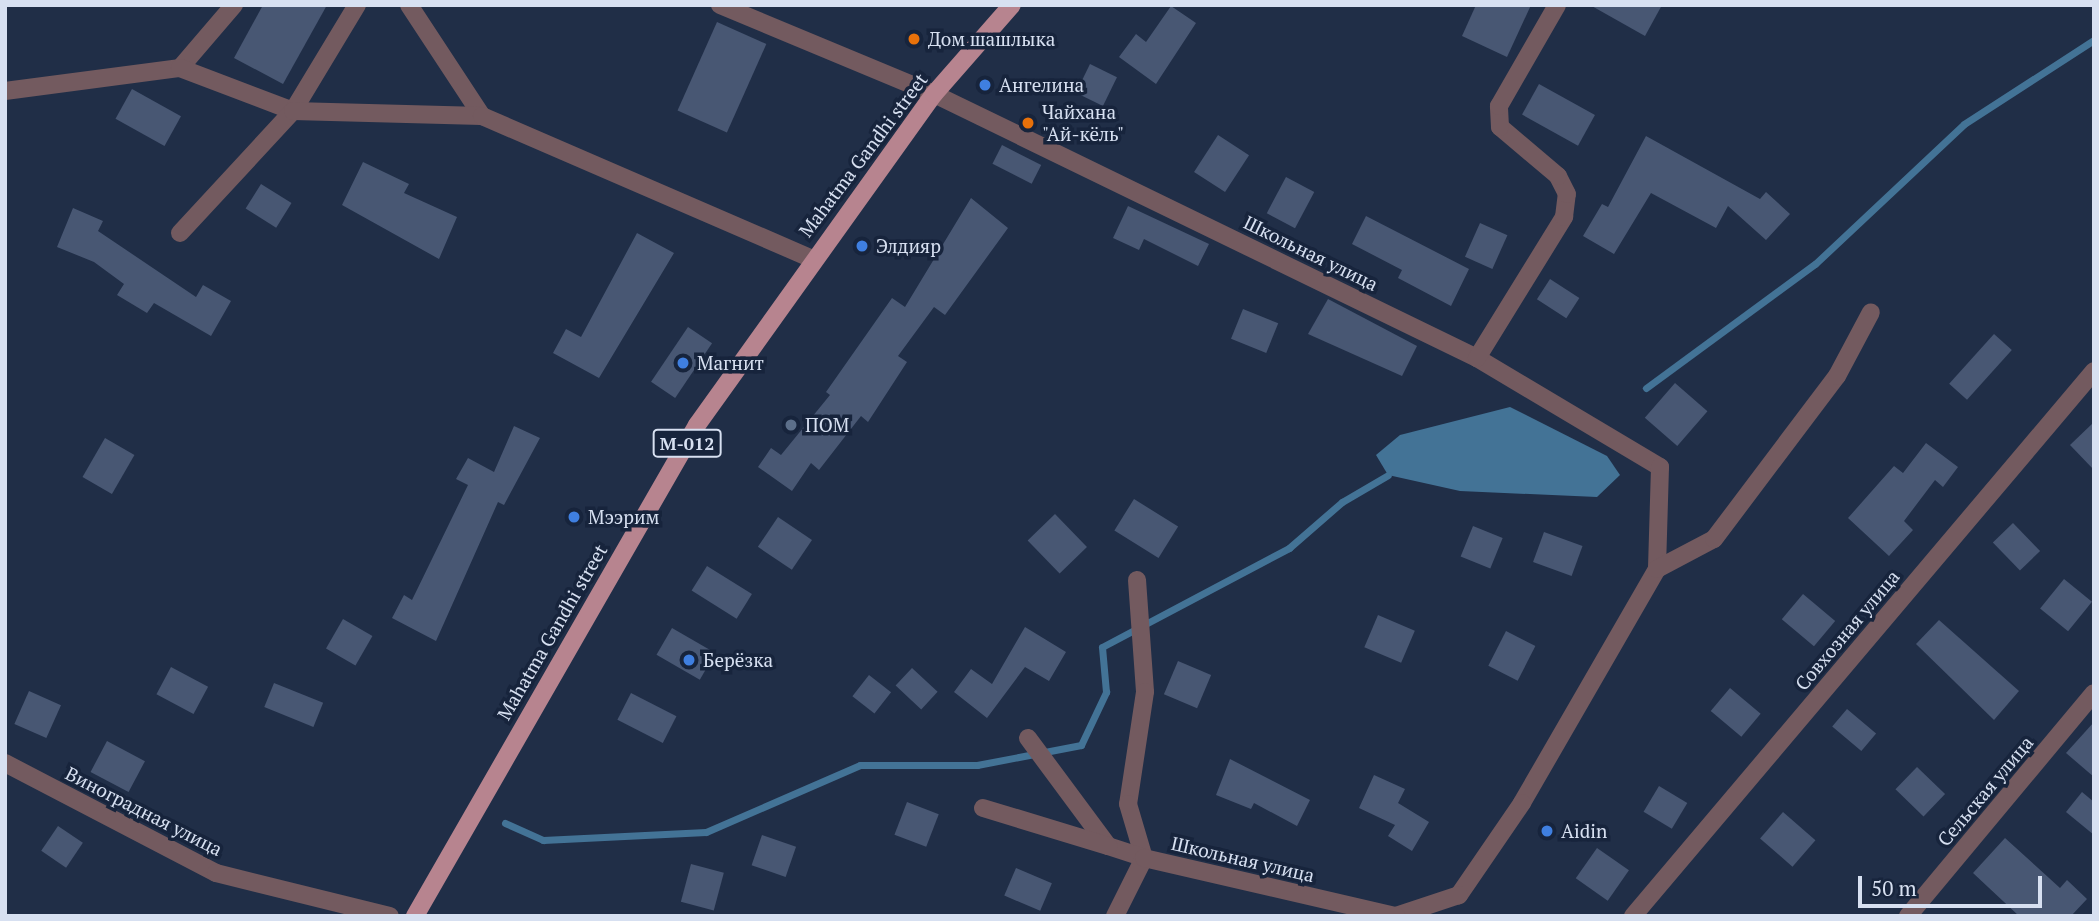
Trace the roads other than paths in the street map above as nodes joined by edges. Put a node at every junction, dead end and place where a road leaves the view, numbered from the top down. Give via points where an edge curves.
1 (234, 5) edge
2 (357, 5) edge
3 (409, 5) edge
4 (720, 5) edge
5 (1012, 5) edge
6 (1557, 5) edge
7 (180, 68) junction
8 (5, 91) edge
9 (934, 94) junction
10 (293, 111) junction
11 (482, 116) junction
12 (180, 233) dead end
13 (812, 259) junction
14 (1871, 312) dead end
15 (1477, 358) junction
16 (2094, 370) edge
17 (1657, 569) junction
18 (1137, 580) dead end
19 (2094, 693) edge
20 (1028, 738) dead end
21 (5, 763) edge
22 (983, 807) dead end
23 (1108, 846) junction
24 (1144, 859) junction
25 (390, 916) edge
26 (415, 916) edge
27 (1115, 916) edge
28 (1396, 916) edge
29 (1633, 916) edge
30 (1908, 916) edge

1 - 7 street
2 - 10 street
3 - 11 street
4 - 9 street, Школьная улица
5 - 9 main road, Mahatma Gandhi street / М-012
6 - 15 street via 1499,106 1500,127 1558,176 1567,194 1564,217
7 - 8 street
7 - 10 street
9 - 13 main road, Mahatma Gandhi street / М-012
9 - 15 street, Школьная улица
10 - 11 street
10 - 12 street
11 - 13 street
13 - 26 main road, Mahatma Gandhi street / М-012 via 697,425
14 - 17 street via 1837,376 1714,539
15 - 17 street, Школьная улица via 1660,467
16 - 29 street, Совхозная улица
17 - 28 street via 1522,803 1459,895
18 - 24 street via 1145,692 1128,804
19 - 30 street, Сельская улица
20 - 23 street
21 - 25 street, Виноградная улица via 216,873
22 - 23 street
23 - 24 street
24 - 27 street, Школьная улица
24 - 28 street, Школьная улица

